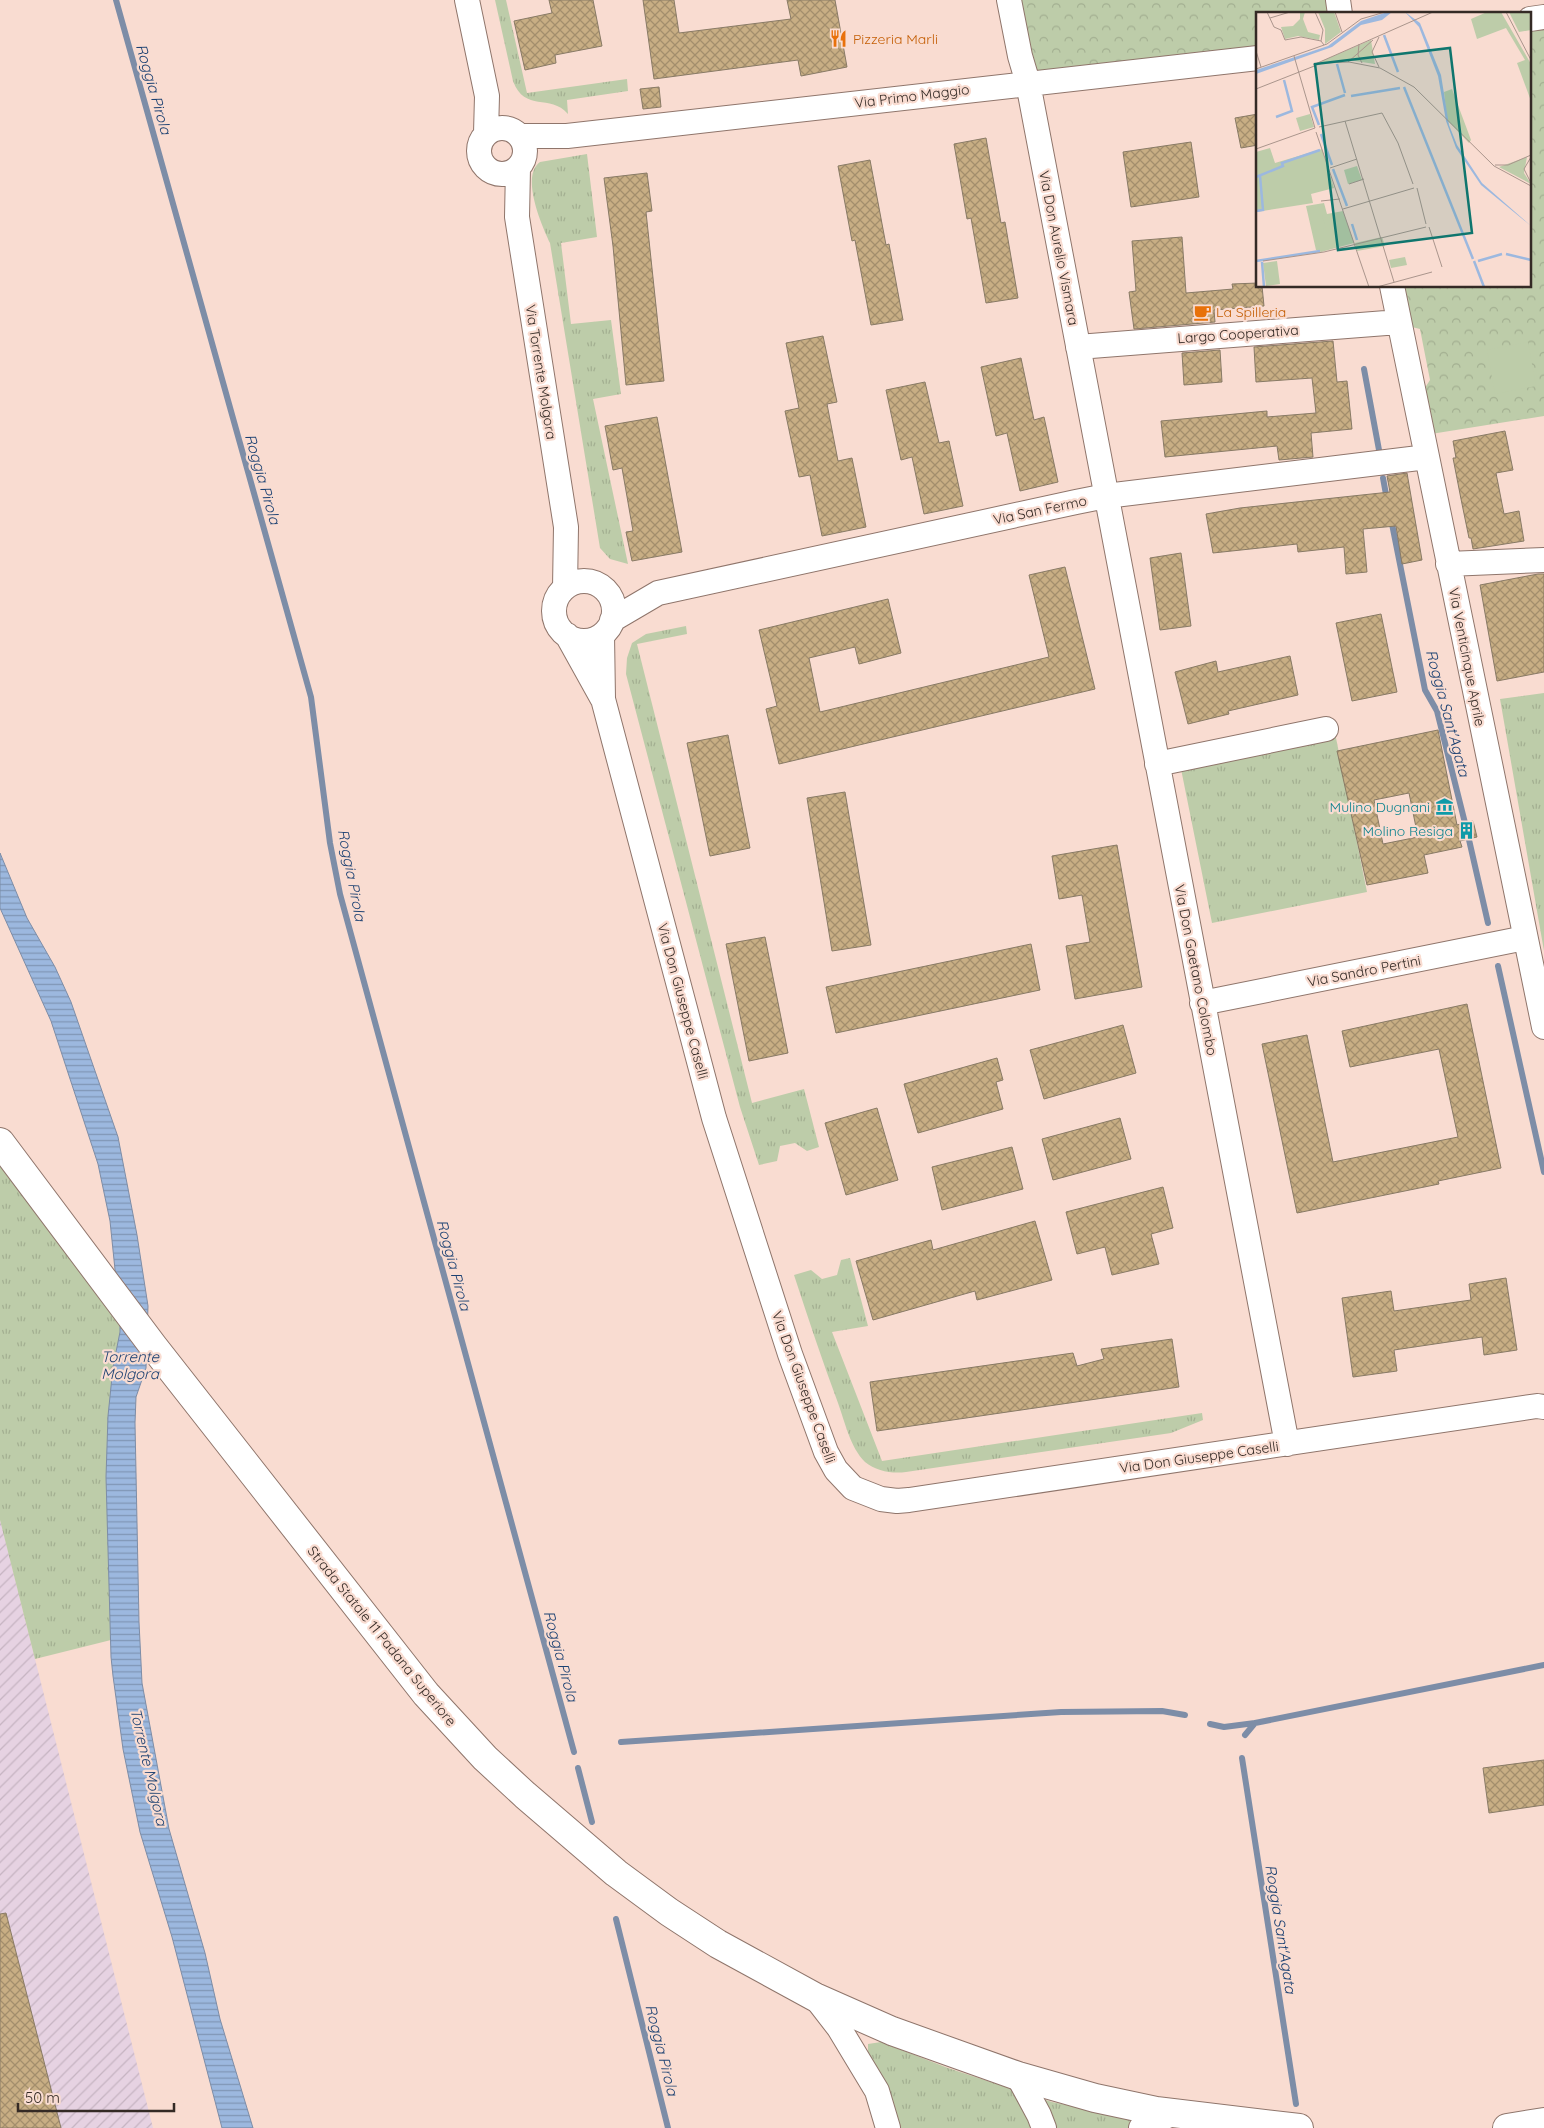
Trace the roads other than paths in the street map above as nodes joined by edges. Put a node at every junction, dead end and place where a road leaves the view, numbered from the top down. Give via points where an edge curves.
1 (467, 0) edge
2 (1009, 0) edge
3 (1256, 58) edge
4 (1028, 83) junction
5 (503, 132) junction
6 (567, 136) junction
7 (521, 164) junction
8 (495, 173) junction
9 (517, 217) junction
10 (1392, 288) edge
11 (1399, 322) junction
12 (1078, 347) junction
13 (1427, 457) junction
14 (1106, 496) junction
15 (566, 527) junction
16 (1544, 560) edge
17 (1448, 564) junction
18 (598, 585) junction
19 (565, 588) junction
20 (658, 593) junction
21 (607, 627) junction
22 (567, 636) junction
23 (603, 699) junction
24 (1326, 729) dead end
25 (1157, 764) junction
26 (1525, 938) junction
27 (1202, 1003) junction
28 (1544, 1027) edge
29 (0, 1142) edge
30 (1542, 1405) edge
31 (1286, 1444) junction
32 (815, 1997) junction
33 (1018, 2076) junction
34 (1174, 2113) junction
35 (1544, 2122) edge
36 (888, 2128) edge
37 (1044, 2128) edge
38 (1142, 2128) edge
39 (1299, 2128) edge
40 (1507, 2128) edge

1 - 5 street, Via Torrente Molgora via 487,96
2 - 4 street, Via Don Aurelio Vismara
3 - 4 street, Via Primo Maggio
4 - 6 street, Via Primo Maggio
4 - 12 street, Via Don Aurelio Vismara
5 - 6 street, Via Primo Maggio
5 - 7 street, Via Torrente Molgora via 526,150
5 - 8 street, Via Torrente Molgora via 482,139 479,154 487,169
6 - 7 street, Via Primo Maggio
7 - 8 street via 511,172
7 - 9 street, Via Torrente Molgora
8 - 9 street, Via Torrente Molgora
9 - 15 street, Via Torrente Molgora
10 - 11 street, Via Venticinque Aprile
11 - 12 street, Largo Cooperativa
11 - 13 street, Via Venticinque Aprile
12 - 14 street, Via Don Aurelio Vismara
13 - 14 street, Via San Fermo
13 - 17 street, Via Venticinque Aprile
14 - 20 street, Via San Fermo
14 - 25 street, Via Don Gaetano Colombo
15 - 18 street, Via Torrente Molgora
15 - 19 street, Via Torrente Molgora
16 - 17 street
17 - 26 street, Via Venticinque Aprile
18 - 19 street via 578,582
18 - 20 street
18 - 21 street, Via Torrente Molgora via 610,596 613,606
19 - 22 street, Via Torrente Molgora via 555,602 554,612 556,622
20 - 21 street
21 - 22 street via 595,639 582,641
21 - 23 street, Via Don Giuseppe Caselli
22 - 23 street, Via Don Giuseppe Caselli
23 - 31 street, Via Don Giuseppe Caselli via 714,1118 790,1354 827,1456 843,1479 863,1493 897,1501
24 - 25 street
25 - 27 street, Via Don Gaetano Colombo
26 - 27 street, Via Sandro Pertini
26 - 28 street, Via Venticinque Aprile
27 - 31 street, Via Don Gaetano Colombo
29 - 32 main road, Strada Statale 11 Padana Superiore via 400,1663 456,1728 569,1834 668,1912 718,1944
30 - 31 street, Via Don Giuseppe Caselli
32 - 33 main road, Strada Statale 11 Padana Superiore via 892,2031
32 - 36 street via 840,2028 877,2091
33 - 34 main road, Strada Statale 11 Padana Superiore via 1095,2098
33 - 37 street
34 - 38 street
34 - 39 main road, Strada Statale 11 Padana Superiore
35 - 40 main road

